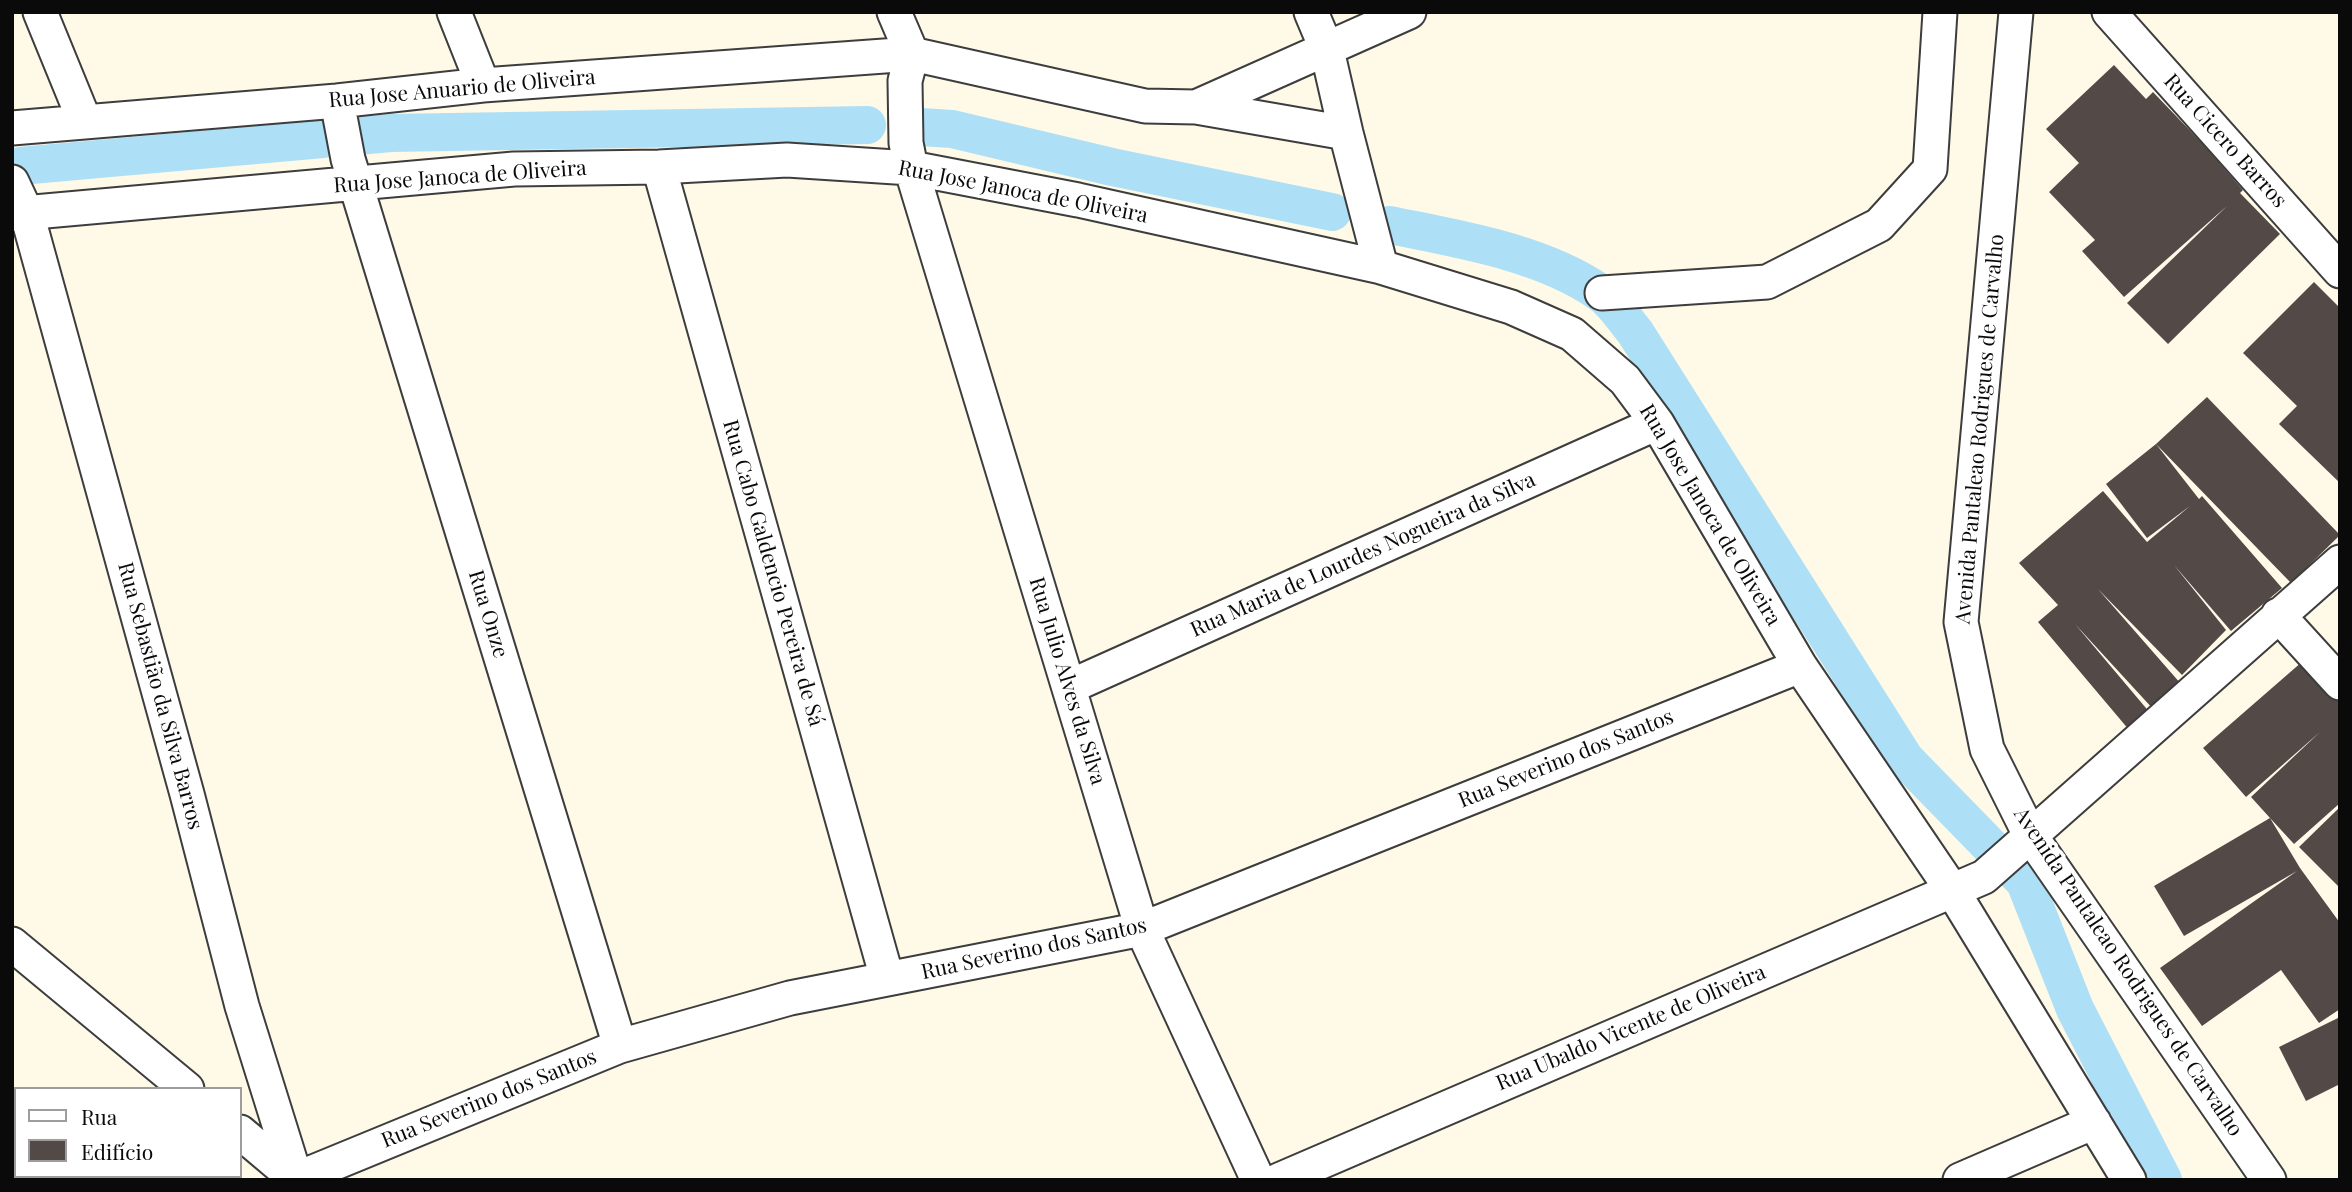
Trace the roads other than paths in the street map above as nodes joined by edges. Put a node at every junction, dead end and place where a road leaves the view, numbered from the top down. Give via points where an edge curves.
1 (40, 12) edge
2 (454, 12) edge
3 (894, 12) edge
4 (1311, 12) edge
5 (1409, 12) edge
6 (1940, 12) edge
7 (2016, 12) edge
8 (2109, 12) edge
9 (1327, 50) junction
10 (909, 68) junction
11 (483, 85) junction
12 (1196, 107) junction
13 (338, 109) junction
14 (85, 122) junction
15 (12, 128) edge
16 (1349, 145) junction
17 (908, 156) junction
18 (659, 167) junction
19 (352, 171) junction
20 (12, 182) edge
21 (19, 214) edge
22 (1381, 267) junction
23 (2340, 271) edge
24 (1602, 293) dead end
25 (1657, 422) junction
26 (2340, 562) edge
27 (2278, 615) junction
28 (1800, 666) junction
29 (2340, 682) edge
30 (1069, 687) junction
31 (2025, 839) junction
32 (1952, 890) junction
33 (1142, 929) junction
34 (12, 944) edge
35 (887, 978) junction
36 (620, 1046) junction
37 (185, 1087) edge
38 (2094, 1122) junction
39 (242, 1134) edge
40 (296, 1179) edge
41 (1258, 1180) edge
42 (1279, 1180) edge
43 (1961, 1180) edge
44 (2129, 1180) edge
45 (2269, 1180) edge

1 - 14 street
2 - 11 street
3 - 10 street
4 - 9 street
5 - 9 street
6 - 24 street via 1930,169 1879,225 1767,282
7 - 31 street, Avenida Pantaleao Rodrigues de Carvalho via 1961,622 1987,749
8 - 23 street, Rua Cicero Barros
9 - 12 street
9 - 16 street
10 - 11 street, Rua Jose Anuario de Oliveira
10 - 12 street, Rua Jose Anuario de Oliveira via 1144,106
10 - 17 street, Rua Julio Alves da Silva
11 - 13 street, Rua Jose Anuario de Oliveira
12 - 16 street, Rua Jose Anuario de Oliveira
13 - 14 street, Rua Jose Anuario de Oliveira
13 - 19 street, Rua Onze
14 - 15 street, Rua Jose Anuario de Oliveira
16 - 22 street
17 - 18 street, Rua Jose Janoca de Oliveira
17 - 22 street, Rua Jose Janoca de Oliveira via 1078,200
17 - 30 street, Rua Julio Alves da Silva
18 - 19 street, Rua Jose Janoca de Oliveira
18 - 35 street, Rua Cabo Galdencio Pereira de Sá
19 - 21 street, Rua Jose Janoca de Oliveira
19 - 36 street, Rua Onze
20 - 21 street, Rua Sebastião da Silva Barros
21 - 40 street, Rua Sebastião da Silva Barros via 180,767 242,1006
22 - 25 street, Rua Jose Janoca de Oliveira via 1511,307 1572,334 1625,380
25 - 28 street, Rua Jose Janoca de Oliveira
25 - 30 street, Rua Maria de Lourdes Nogueira da Silva
26 - 27 street
27 - 29 street
27 - 31 street
28 - 32 street
28 - 33 street, Rua Severino dos Santos
30 - 33 street, Rua Julio Alves da Silva
31 - 32 street, Rua Ubaldo Vicente de Oliveira via 1984,877
31 - 45 street, Avenida Pantaleao Rodrigues de Carvalho
32 - 38 street
32 - 42 street, Rua Ubaldo Vicente de Oliveira
33 - 35 street, Rua Severino dos Santos
33 - 41 street, Rua Julio Alves da Silva
34 - 37 street
35 - 36 street, Rua Severino dos Santos via 790,998
36 - 40 street, Rua Severino dos Santos
38 - 43 street
38 - 44 street
39 - 40 street

